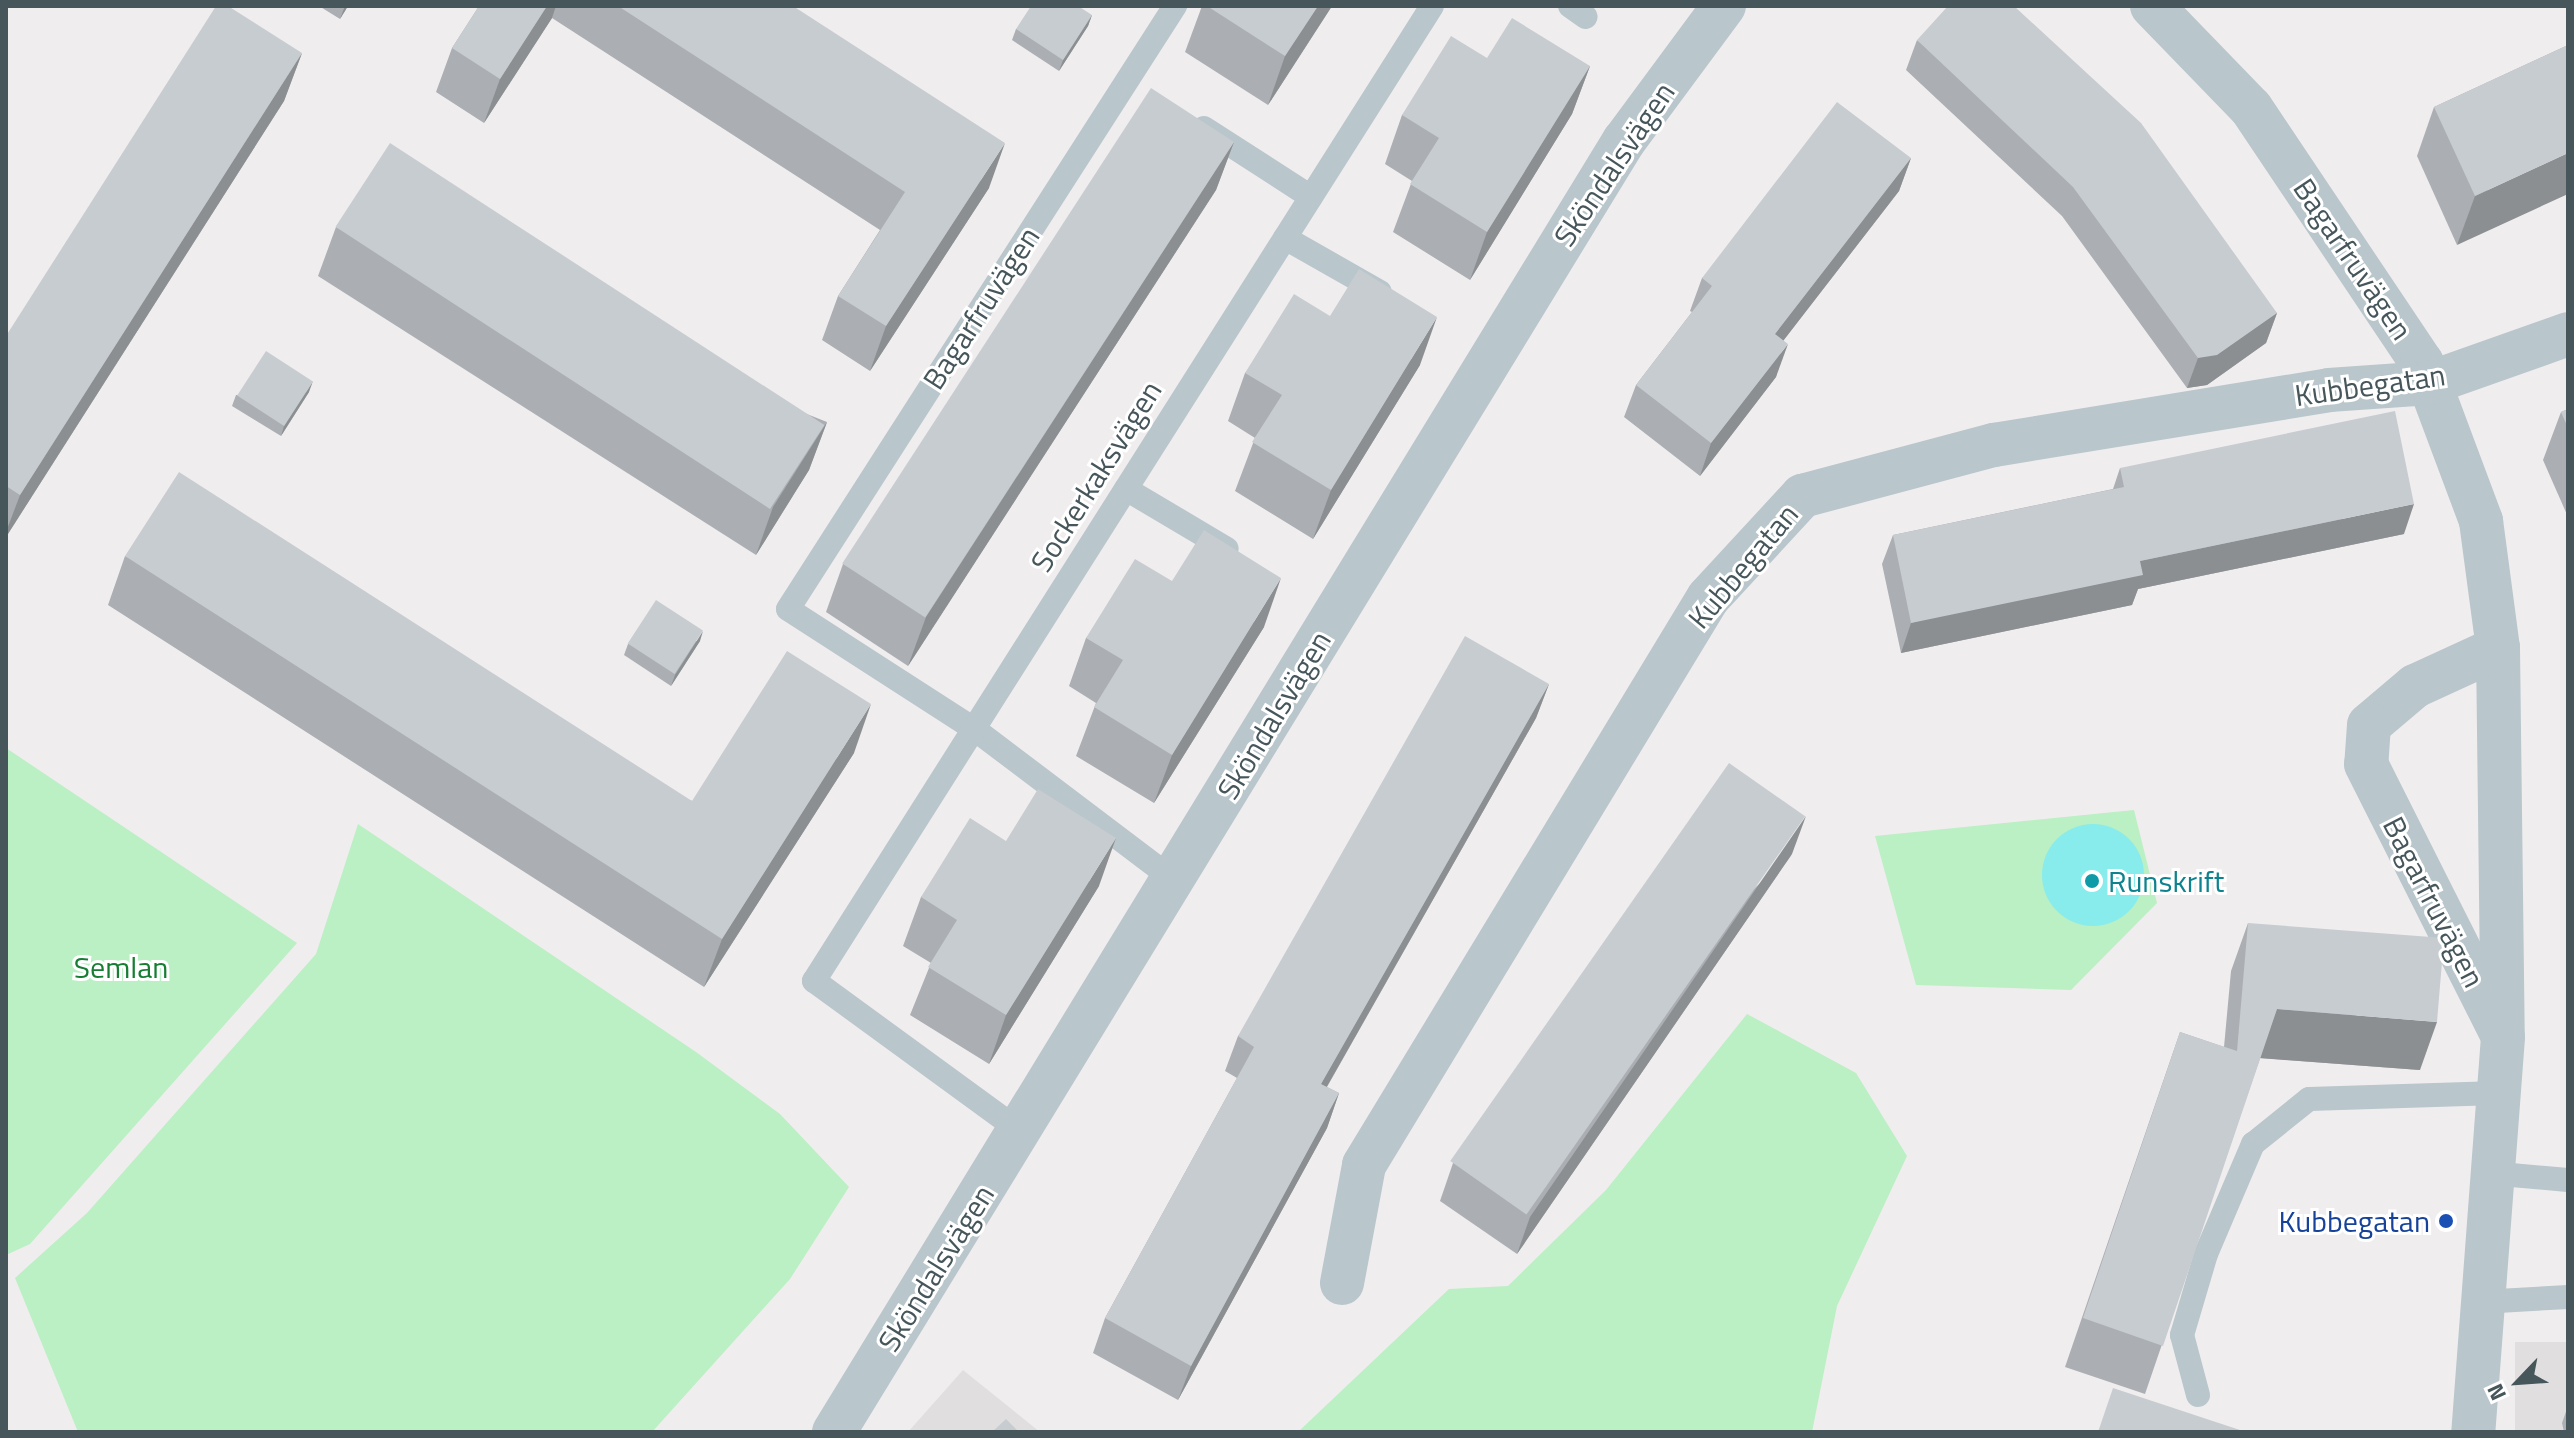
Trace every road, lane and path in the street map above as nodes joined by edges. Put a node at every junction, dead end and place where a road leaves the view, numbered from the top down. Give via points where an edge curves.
1 (1175, 6) edge
2 (1432, 6) edge
3 (1724, 6) edge
4 (2152, 6) edge
5 (1128, 79) junction
6 (1154, 96) edge
7 (1180, 113) edge
8 (1311, 197) junction
9 (1285, 238) junction
10 (1392, 299) edge
11 (2568, 334) edge
12 (2430, 383) junction
13 (1126, 489) junction
14 (1237, 555) edge
15 (2498, 648) junction
16 (974, 729) junction
17 (1174, 880) junction
18 (2503, 1037) junction
19 (2498, 1093) junction
20 (1020, 1131) junction
21 (2489, 1173) junction
22 (2568, 1180) edge
23 (1342, 1283) dead end
24 (2568, 1297) edge
25 (2480, 1302) junction
26 (2198, 1395) dead end
27 (834, 1432) edge
28 (2473, 1432) edge

1 - 5 lane, Bagarfruvägen
2 - 8 lane, Sockerkaksvägen
3 - 17 street, Sköndalsvägen via 1624,141
4 - 12 street, Bagarfruvägen via 2251,108
5 - 6 lane
5 - 16 lane, Bagarfruvägen via 788,609
7 - 8 lane
8 - 9 lane, Sockerkaksvägen
9 - 10 lane
9 - 13 lane, Sockerkaksvägen
11 - 12 street, Kubbegatan
12 - 15 street, Bagarfruvägen via 2481,521
12 - 23 street, Kubbegatan via 2329,390 1994,445 1802,496 1708,598 1364,1165
13 - 14 lane
13 - 16 lane, Sockerkaksvägen
15 - 18 street, Bagarfruvägen
15 - 18 street, Bagarfruvägen via 2415,686 2369,725 2366,764
16 - 17 lane
16 - 20 lane, Sockerkaksvägen via 814,981
17 - 20 street, Sköndalsvägen
18 - 19 street, Bagarfruvägen
19 - 21 street, Bagarfruvägen
19 - 26 lane via 2309,1099 2253,1144 2206,1254 2182,1335
20 - 27 street, Sköndalsvägen
21 - 22 lane
21 - 25 street, Bagarfruvägen
24 - 25 lane
25 - 28 street, Bagarfruvägen

